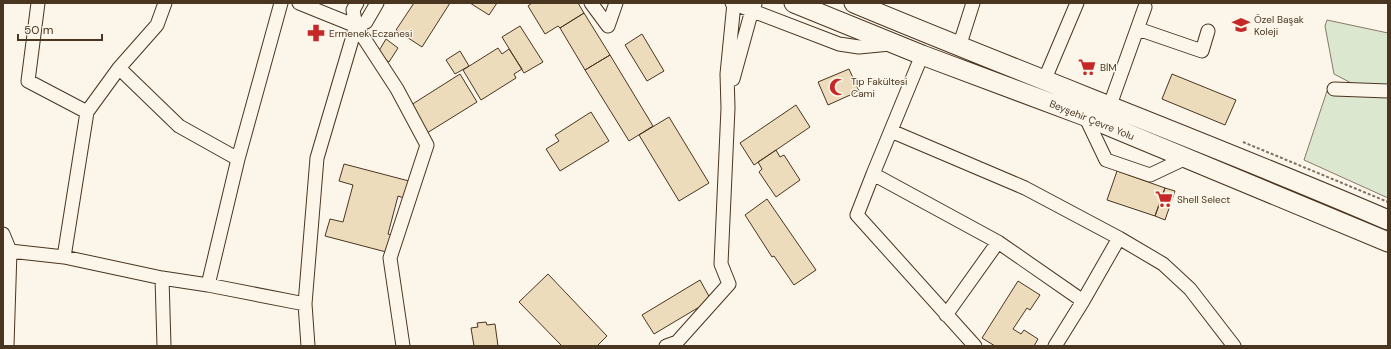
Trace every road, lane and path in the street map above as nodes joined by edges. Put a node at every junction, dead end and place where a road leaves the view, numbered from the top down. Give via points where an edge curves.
1 (38, 3) edge
2 (165, 3) edge
3 (281, 3) edge
4 (299, 3) edge
5 (357, 3) edge
6 (377, 3) edge
7 (591, 3) edge
8 (616, 3) edge
9 (733, 3) edge
10 (794, 3) edge
11 (974, 3) edge
12 (1077, 3) edge
13 (1143, 4) edge
14 (862, 5) edge
15 (754, 7) edge
16 (356, 26) junction
17 (1138, 29) junction
18 (1208, 31) dead end
19 (894, 43) junction
20 (959, 47) junction
21 (922, 54) junction
22 (119, 68) junction
23 (1044, 81) junction
24 (1334, 89) dead end
25 (1388, 91) edge
26 (1110, 105) junction
27 (728, 108) junction
28 (87, 112) junction
29 (1085, 116) junction
30 (891, 132) junction
31 (1186, 158) junction
32 (238, 159) junction
33 (873, 174) junction
34 (1388, 220) edge
35 (3, 234) edge
36 (1119, 238) junction
37 (998, 242) junction
38 (1388, 242) edge
39 (10, 251) junction
40 (64, 257) junction
41 (162, 278) junction
42 (208, 285) junction
43 (1082, 301) junction
44 (305, 304) junction
45 (946, 315) junction
46 (7, 346) edge
47 (164, 346) edge
48 (308, 346) edge
49 (403, 346) edge
50 (666, 346) edge
51 (975, 346) edge
52 (1055, 346) edge
53 (1234, 346) edge

1 - 28 street via 28,81
2 - 22 street via 157,25
3 - 32 street
4 - 16 street
5 - 16 street via 353,10
6 - 16 street via 366,22
7 - 8 street via 608,26
9 - 15 street
9 - 27 street via 727,74
10 - 19 highway, Beyşehir Çevre Yolu
11 - 20 street
12 - 23 street
13 - 17 street
14 - 20 highway, Beyşehir Çevre Yolu
15 - 19 street via 839,44 859,47
15 - 27 street via 736,67
16 - 44 street via 317,158
16 - 49 street via 397,89 427,145 390,258
17 - 18 street via 1202,51
17 - 26 street
19 - 21 highway, Beyşehir Çevre Yolu
20 - 23 highway, Beyşehir Çevre Yolu
21 - 29 highway, Beyşehir Çevre Yolu
21 - 30 street
22 - 28 street
22 - 32 street via 179,126
23 - 26 highway, Beyşehir Çevre Yolu
24 - 25 street
26 - 34 highway, Beyşehir Çevre Yolu
27 - 50 street via 721,264 728,284 677,342
28 - 40 street
29 - 31 highway, Beyşehir Çevre Yolu
29 - 31 street via 1106,160 1150,175
30 - 33 street
30 - 36 street via 1025,188
31 - 38 highway, Beyşehir Çevre Yolu
32 - 42 street
33 - 37 street
33 - 45 street via 857,215
35 - 39 street
36 - 43 street
36 - 53 street via 1162,264 1185,284
37 - 43 street
37 - 45 street
39 - 40 street
39 - 46 street
40 - 41 street
41 - 42 street
41 - 47 street
42 - 44 street
43 - 52 street
44 - 48 street
45 - 51 street

